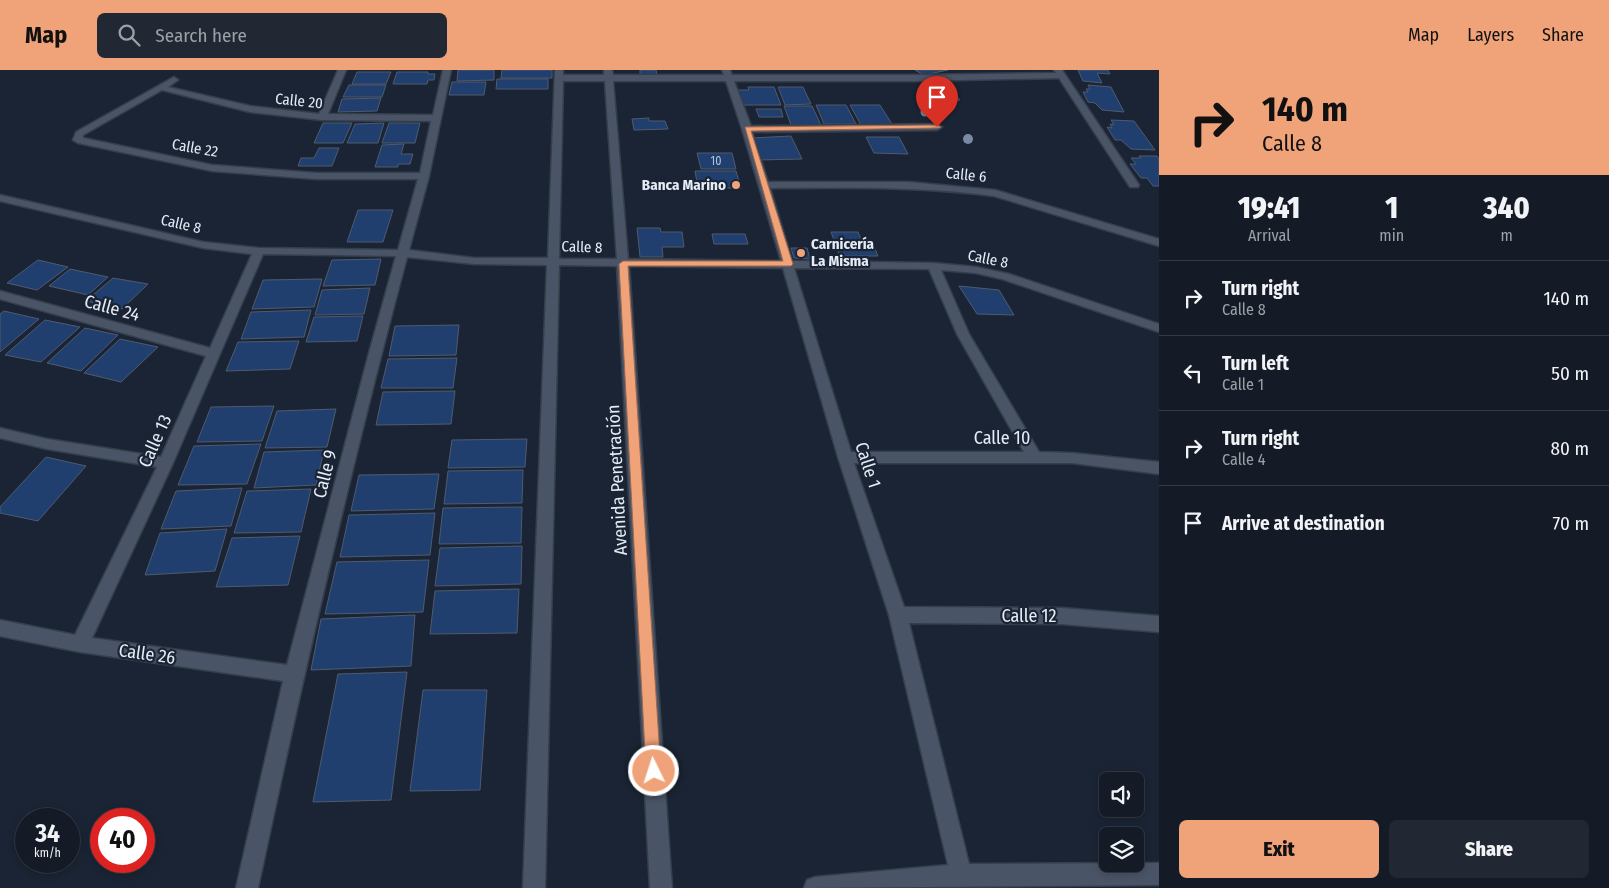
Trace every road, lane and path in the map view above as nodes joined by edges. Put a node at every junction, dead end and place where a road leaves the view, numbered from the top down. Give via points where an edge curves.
1 (342, 70) edge
2 (447, 70) edge
3 (903, 70) edge
4 (1011, 70) edge
5 (1059, 72) edge
6 (559, 74) edge
7 (608, 74) edge
8 (727, 74) edge
9 (1022, 76) junction
10 (915, 78) junction
11 (174, 80) dead end
12 (162, 88) junction
13 (322, 117) junction
14 (435, 118) junction
15 (937, 127) dead end
16 (747, 128) junction
17 (424, 176) junction
18 (763, 185) junction
19 (1134, 185) dead end
20 (0, 198) edge
21 (1159, 243) edge
22 (259, 252) junction
23 (401, 253) junction
24 (553, 261) junction
25 (623, 264) junction
26 (788, 264) junction
27 (933, 266) junction
28 (0, 295) edge
29 (1159, 328) edge
30 (215, 354) junction
31 (0, 433) edge
32 (845, 457) junction
33 (1034, 457) junction
34 (166, 463) junction
35 (1159, 468) edge
36 (898, 615) junction
37 (1159, 624) edge
38 (0, 628) edge
39 (80, 644) junction
40 (294, 674) junction
41 (1159, 874) edge
42 (962, 875) junction
43 (247, 888) edge
44 (534, 888) edge
45 (661, 888) edge
46 (815, 888) edge

1 - 13 street
2 - 14 street, Calle 9
3 - 10 street
4 - 9 street
5 - 9 street
5 - 19 street
6 - 7 street
6 - 24 street
7 - 8 street
7 - 25 street, Avenida Penetración
8 - 10 street
8 - 16 street, Calle 1
9 - 10 street
11 - 12 street, Calle 22
12 - 13 street, Calle 20 via 250,109
12 - 17 street, Calle 22 via 79,134 78,140 212,168 317,176
13 - 14 street, Calle 20
14 - 17 street, Calle 9
15 - 16 street
16 - 18 street, Calle 1
17 - 23 street, Calle 9
18 - 21 street, Calle 6 via 969,189 995,193
18 - 26 street, Calle 1
20 - 22 street, Calle 8 via 202,244
22 - 23 street, Calle 8
22 - 30 street, Calle 13
23 - 24 street, Calle 8 via 474,261
23 - 40 street, Calle 9
24 - 25 street, Calle 8
24 - 44 street
25 - 26 street, Calle 8
25 - 45 street, Avenida Penetración
26 - 27 street, Calle 8
26 - 32 street, Calle 1
27 - 29 street, Calle 8 via 1005,276
27 - 33 street via 962,334
28 - 30 street, Calle 24
30 - 34 street, Calle 13
31 - 34 street
32 - 33 street, Calle 10
32 - 36 street, Calle 1
33 - 35 street, Calle 10
34 - 39 street, Calle 13
36 - 37 street, Calle 12 via 1062,616
36 - 42 street, Calle 1
38 - 39 street, Calle 26
39 - 40 street, Calle 26
40 - 43 street, Calle 9
41 - 42 street
42 - 46 street

